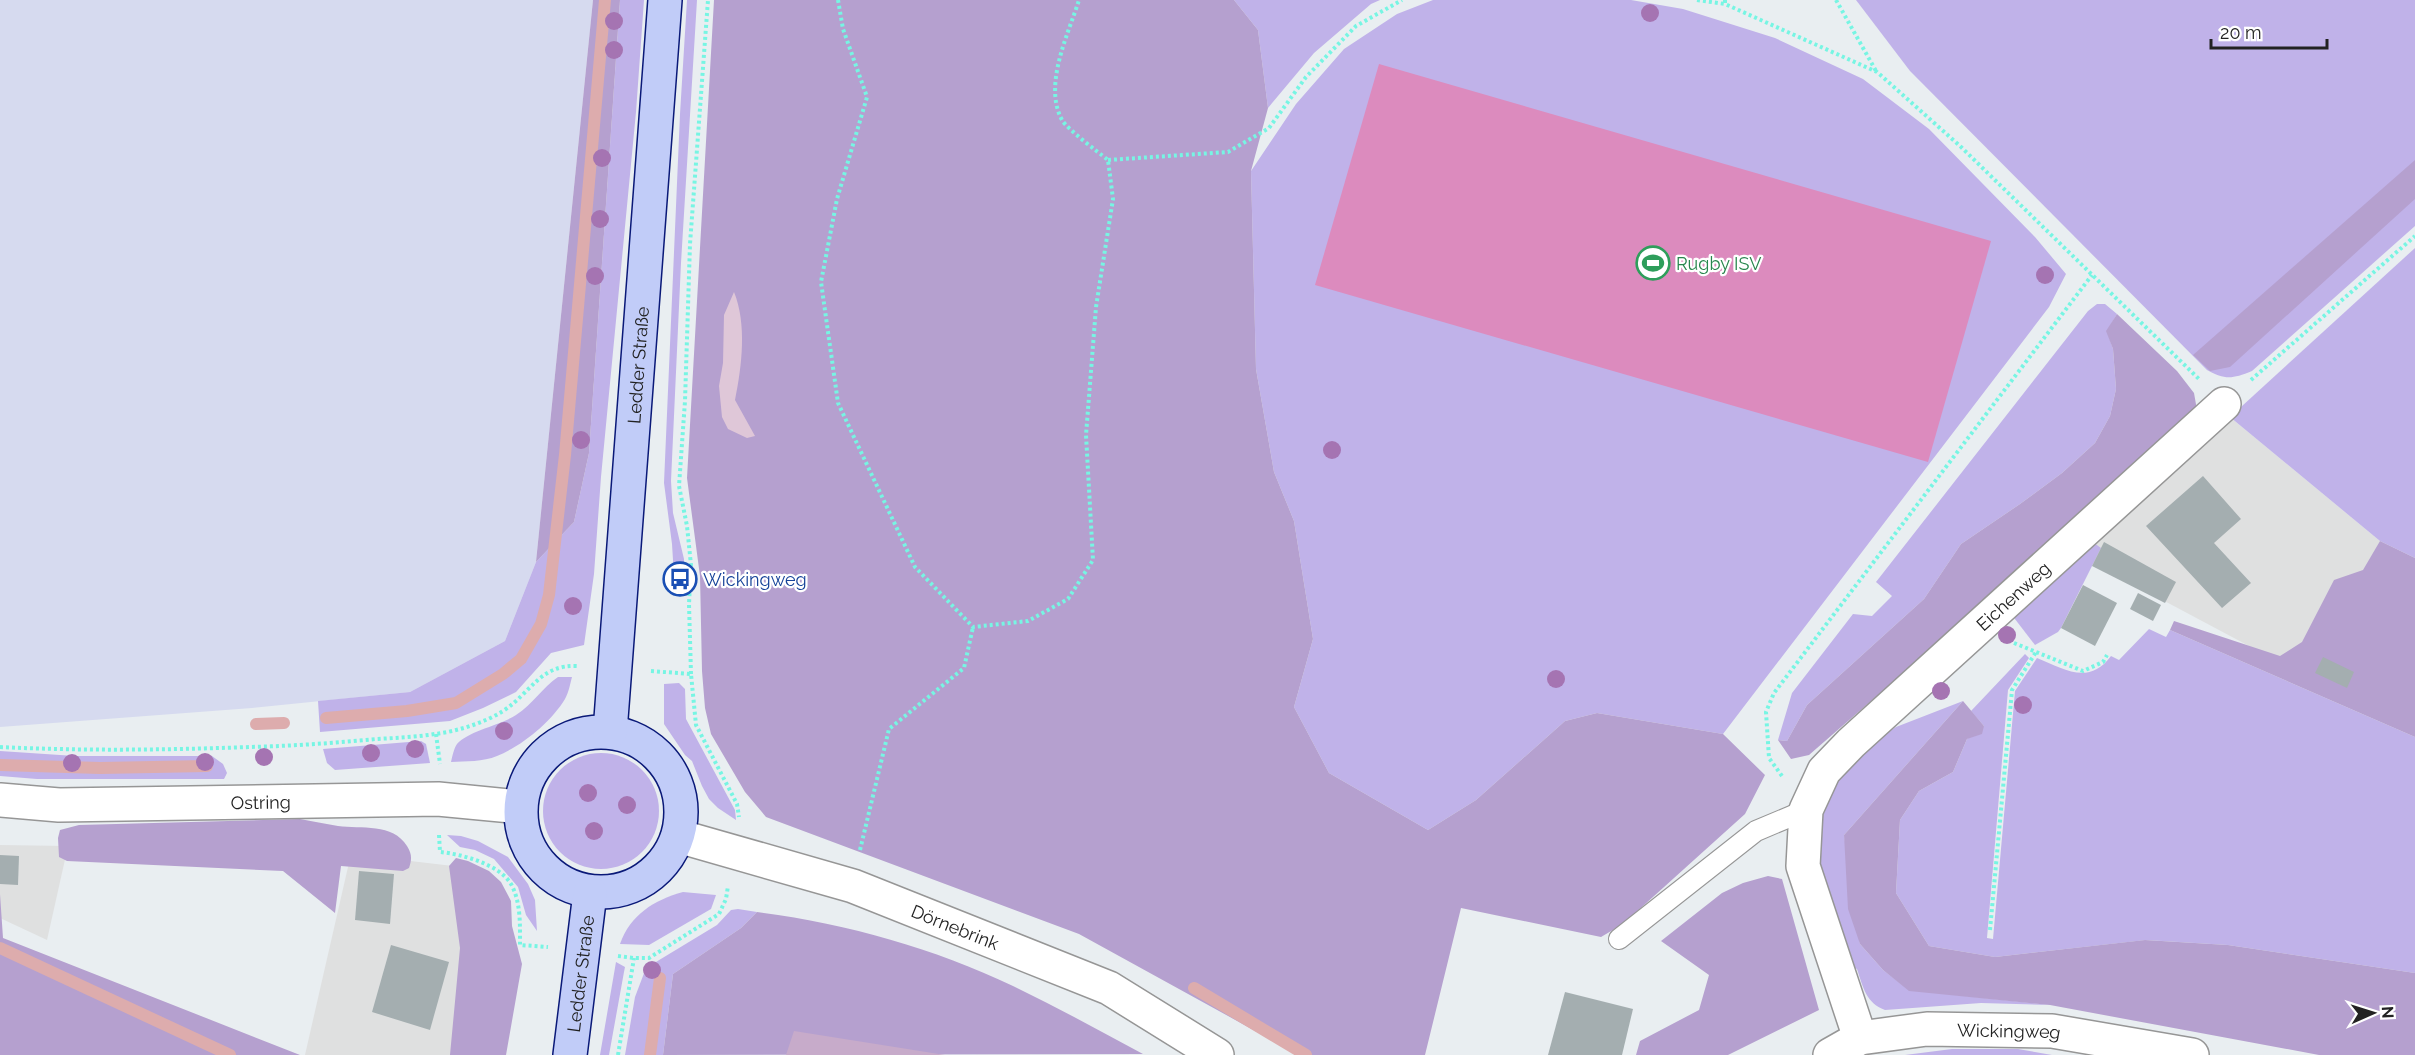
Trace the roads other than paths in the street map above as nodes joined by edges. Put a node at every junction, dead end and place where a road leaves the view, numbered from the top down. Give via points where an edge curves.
1 (665, 0) edge
2 (2224, 404) road end
3 (610, 732) junction
4 (0, 800) edge
5 (520, 807) junction
6 (1806, 810) junction
7 (678, 837) junction
8 (590, 892) junction
9 (1620, 939) dead end
10 (1860, 1038) junction
11 (570, 1055) edge
12 (1217, 1055) edge
13 (1830, 1055) edge
14 (2192, 1055) edge

1 - 3 main road, Ledder Straße
2 - 6 street, Eichenweg via 1851,742 1824,771
3 - 5 main road via 584,733 559,742 539,759 526,782
3 - 7 main road via 633,738 653,750 668,768 678,790 682,813
4 - 5 street, Ostring via 59,805 438,799
5 - 8 main road via 522,831 531,854 567,886
6 - 9 lane via 1756,831
6 - 10 street, Eichenweg via 1803,866
7 - 8 main road via 669,857 634,886
7 - 12 street, Dörnebrink via 853,885 1109,988
8 - 11 main road, Ledder Straße
10 - 13 street, Wickingweg
10 - 14 street, Wickingweg via 1927,1029 2052,1030

